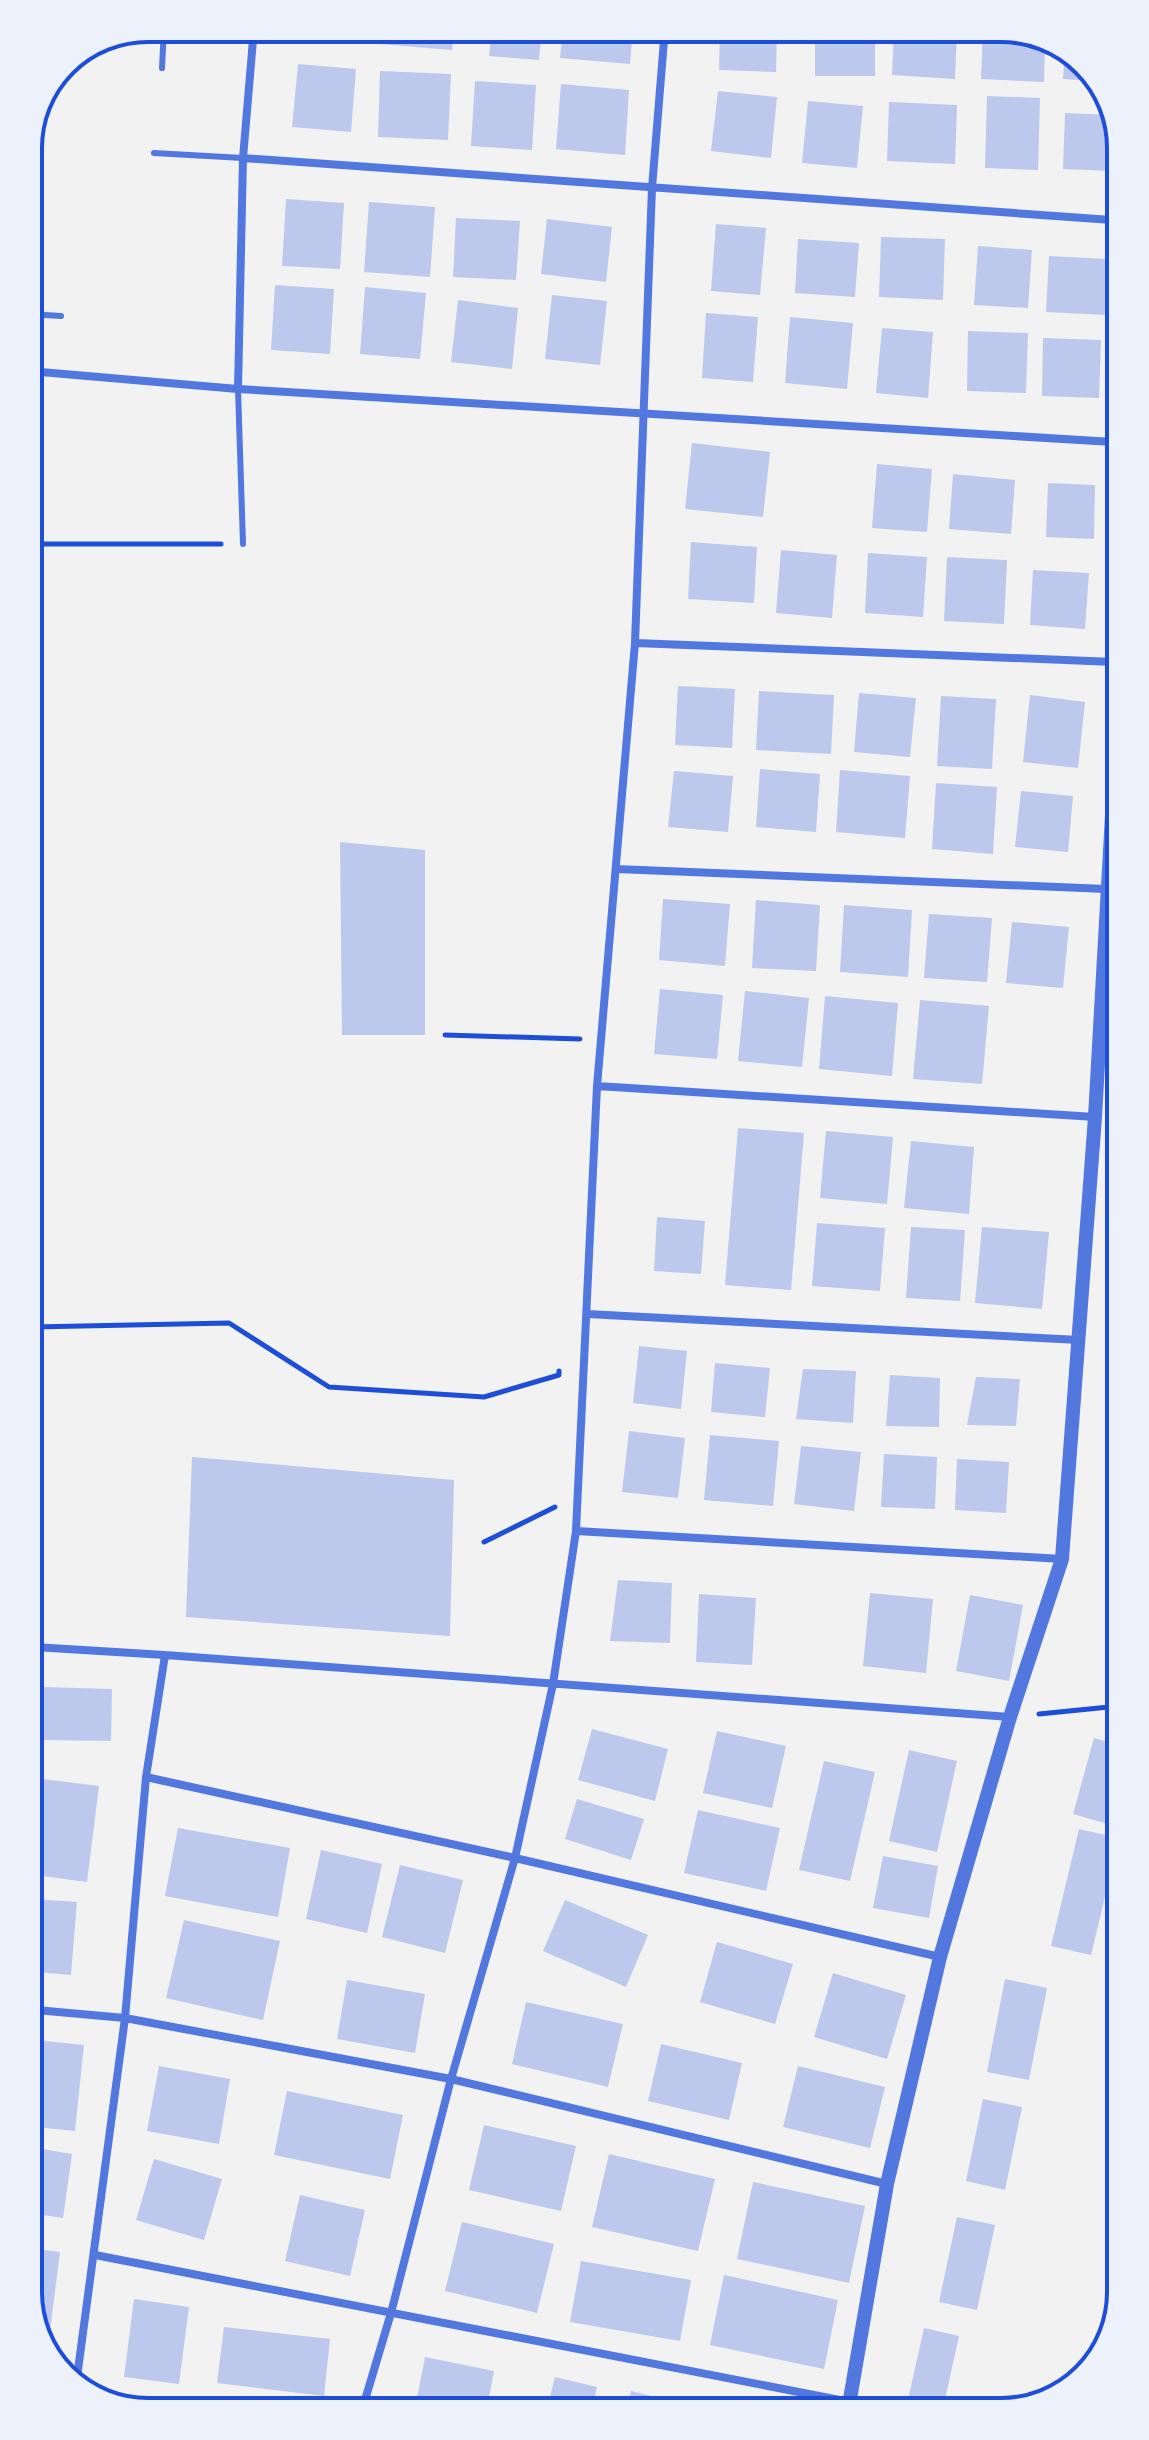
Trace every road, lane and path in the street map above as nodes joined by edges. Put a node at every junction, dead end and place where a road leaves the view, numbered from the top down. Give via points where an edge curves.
1 (163, 42) edge
2 (253, 42) edge
3 (664, 42) edge
4 (162, 68) dead end
5 (154, 153) dead end
6 (243, 158) junction
7 (652, 188) junction
8 (1107, 220) edge
9 (42, 315) edge
10 (61, 316) dead end
11 (42, 372) edge
12 (238, 389) junction
13 (642, 414) junction
14 (1107, 442) edge
15 (42, 544) edge
16 (243, 544) joint
17 (635, 643) junction
18 (1107, 662) edge
19 (616, 869) junction
20 (1107, 875) edge
21 (1106, 889) junction
22 (445, 1035) dead end
23 (600, 1037) junction
24 (597, 1086) junction
25 (1095, 1117) junction
26 (587, 1314) junction
27 (42, 1327) edge
28 (1080, 1340) junction
29 (560, 1360) dead end
30 (578, 1497) junction
31 (576, 1531) junction
32 (484, 1542) dead end
33 (1062, 1559) junction
34 (42, 1647) edge
35 (165, 1655) junction
36 (553, 1684) junction
37 (1107, 1707) edge
38 (1010, 1717) junction
39 (146, 1777) junction
40 (515, 1858) junction
41 (940, 1957) junction
42 (42, 2011) edge
43 (125, 2018) junction
44 (451, 2079) junction
45 (887, 2184) junction
46 (95, 2255) junction
47 (391, 2313) junction
48 (78, 2372) edge
49 (366, 2398) edge
50 (819, 2398) edge
51 (850, 2398) edge

1 - 4 lane
2 - 6 street
3 - 7 street
5 - 6 lane
6 - 7 street
6 - 12 street
7 - 8 street
7 - 13 street
9 - 10 lane
11 - 12 street
12 - 13 street
12 - 16 lane
13 - 14 street
13 - 17 street
15 - 16 path
17 - 18 street
17 - 19 street
19 - 21 street
19 - 23 street
20 - 21 street
21 - 25 street
22 - 23 path
23 - 24 street
24 - 25 street
24 - 26 street
25 - 28 street
26 - 28 street
26 - 30 street
27 - 29 path via 229,1323 329,1387 484,1397 559,1375
28 - 33 street
30 - 31 street
30 - 32 path
31 - 33 street
31 - 36 street
33 - 38 street
34 - 35 street
35 - 36 street
35 - 39 street
36 - 38 street
36 - 40 street
37 - 38 path
38 - 41 street
39 - 40 street
39 - 43 street
40 - 41 street
40 - 44 street
41 - 45 street
42 - 43 street
43 - 44 street
43 - 46 street
44 - 45 street
44 - 47 street
45 - 51 street
46 - 47 street
46 - 48 street
47 - 49 street
47 - 50 street

